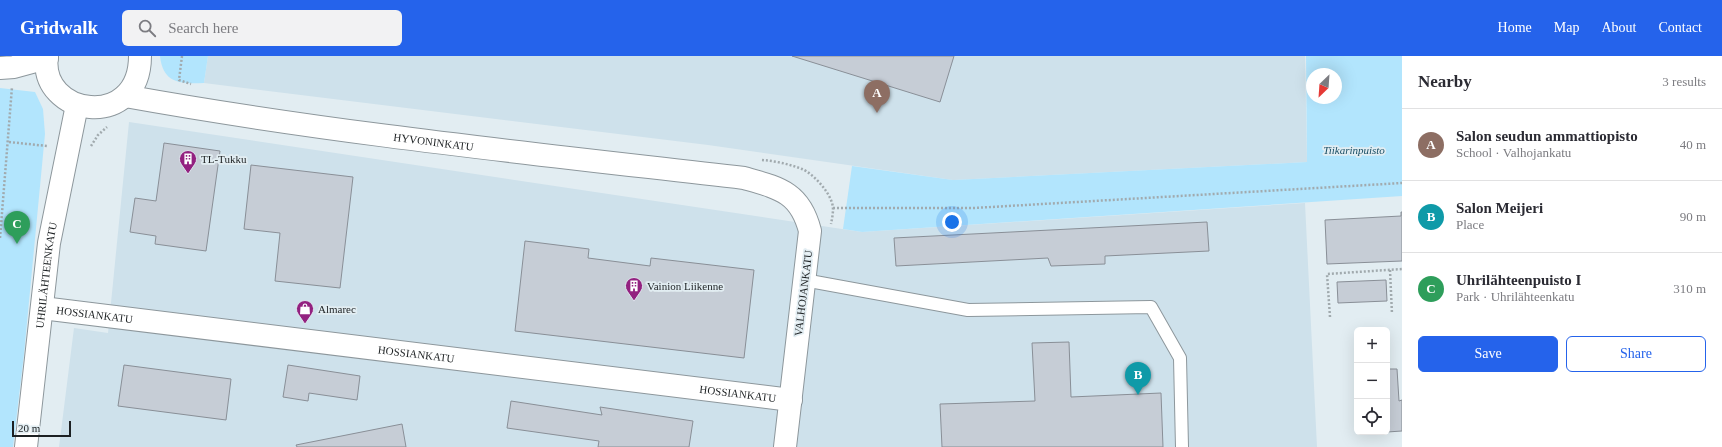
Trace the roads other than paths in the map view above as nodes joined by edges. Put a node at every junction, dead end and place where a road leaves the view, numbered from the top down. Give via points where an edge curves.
1 (140, 56) edge
2 (47, 57) edge
3 (7, 68) edge
4 (125, 96) junction
5 (77, 105) junction
6 (744, 178) joint
7 (804, 280) junction
8 (42, 308) junction
9 (791, 400) junction
10 (789, 446) edge
11 (26, 447) edge
12 (1182, 447) edge

1 - 4 street via 140,69 135,84
2 - 3 street
2 - 5 street via 48,74 54,86 64,98
4 - 5 street via 114,104 102,107 89,108
4 - 6 street, HYVONINKATU via 232,115 407,139
5 - 8 street, UHRILÄHTEENKATU via 50,243
6 - 7 street, VALHOJANKATU via 772,186 797,201 806,215 810,231
7 - 9 street, VALHOJANKATU
7 - 12 lane via 968,310 1151,307 1180,358
8 - 9 street, HOSSIANKATU
8 - 11 street, UHRILÄHTEENKATU
9 - 10 street, VALHOJANKATU

